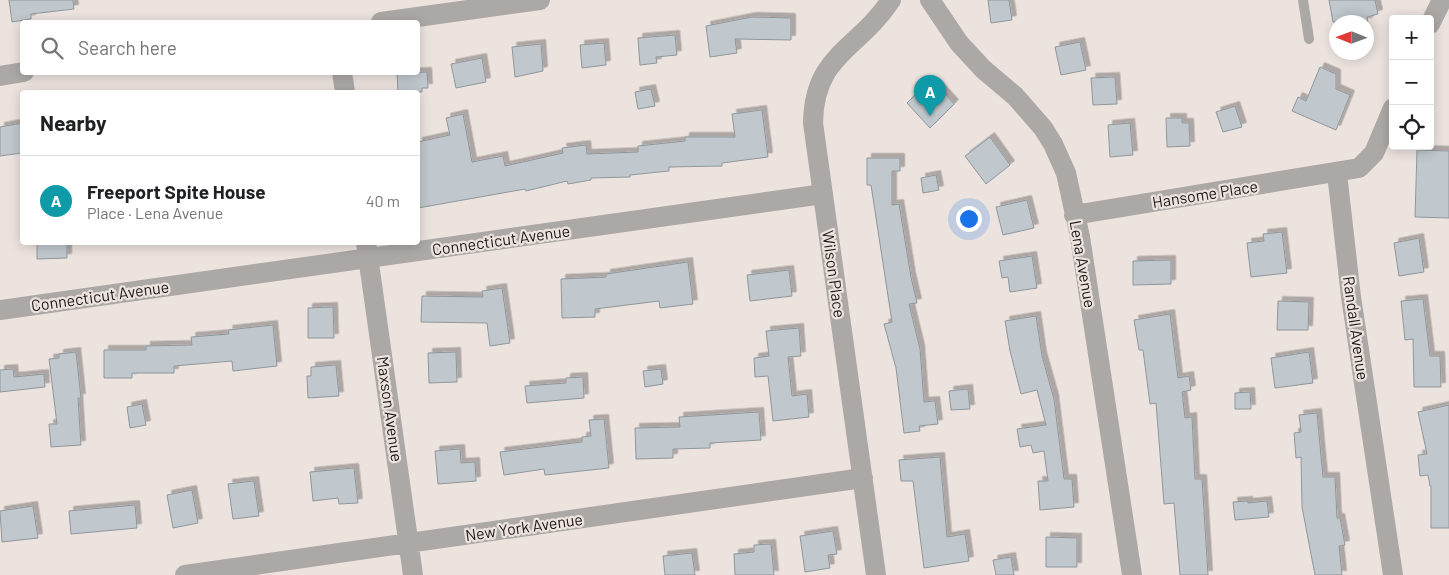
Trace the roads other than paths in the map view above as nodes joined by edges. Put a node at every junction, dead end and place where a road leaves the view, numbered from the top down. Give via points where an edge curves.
1 (540, 0) edge
2 (891, 0) edge
3 (930, 0) edge
4 (1303, 0) edge
5 (1442, 0) edge
6 (1434, 16) edge
7 (395, 20) edge
8 (1310, 40) dead end
9 (20, 73) edge
10 (342, 75) edge
11 (0, 76) edge
12 (345, 90) edge
13 (1389, 117) edge
14 (1336, 173) junction
15 (823, 194) junction
16 (1074, 216) junction
17 (420, 244) edge
18 (415, 245) edge
19 (367, 251) edge
20 (0, 310) edge
21 (863, 478) junction
22 (408, 543) junction
23 (185, 575) edge
24 (413, 575) edge
25 (876, 575) edge
26 (1132, 575) edge
27 (1393, 575) edge

1 - 7 street
2 - 15 street, Wilson Place via 878,19 831,62 817,87 812,123
3 - 16 street, Lena Avenue via 959,43 983,69 1016,96 1043,128 1066,173
4 - 8 lane
5 - 6 street
9 - 11 street
10 - 12 street
13 - 14 street via 1374,153 1359,168
14 - 16 street, Hansome Place
14 - 27 street, Randall Avenue via 1351,298
15 - 17 street, Connecticut Avenue
15 - 21 street, Wilson Place
16 - 26 street, Lena Avenue via 1080,237
18 - 19 street, Connecticut Avenue
19 - 20 street, Connecticut Avenue
19 - 22 street, Maxson Avenue
21 - 22 street, New York Avenue
21 - 25 street, Wilson Place
22 - 23 street, New York Avenue
22 - 24 street, Maxson Avenue

